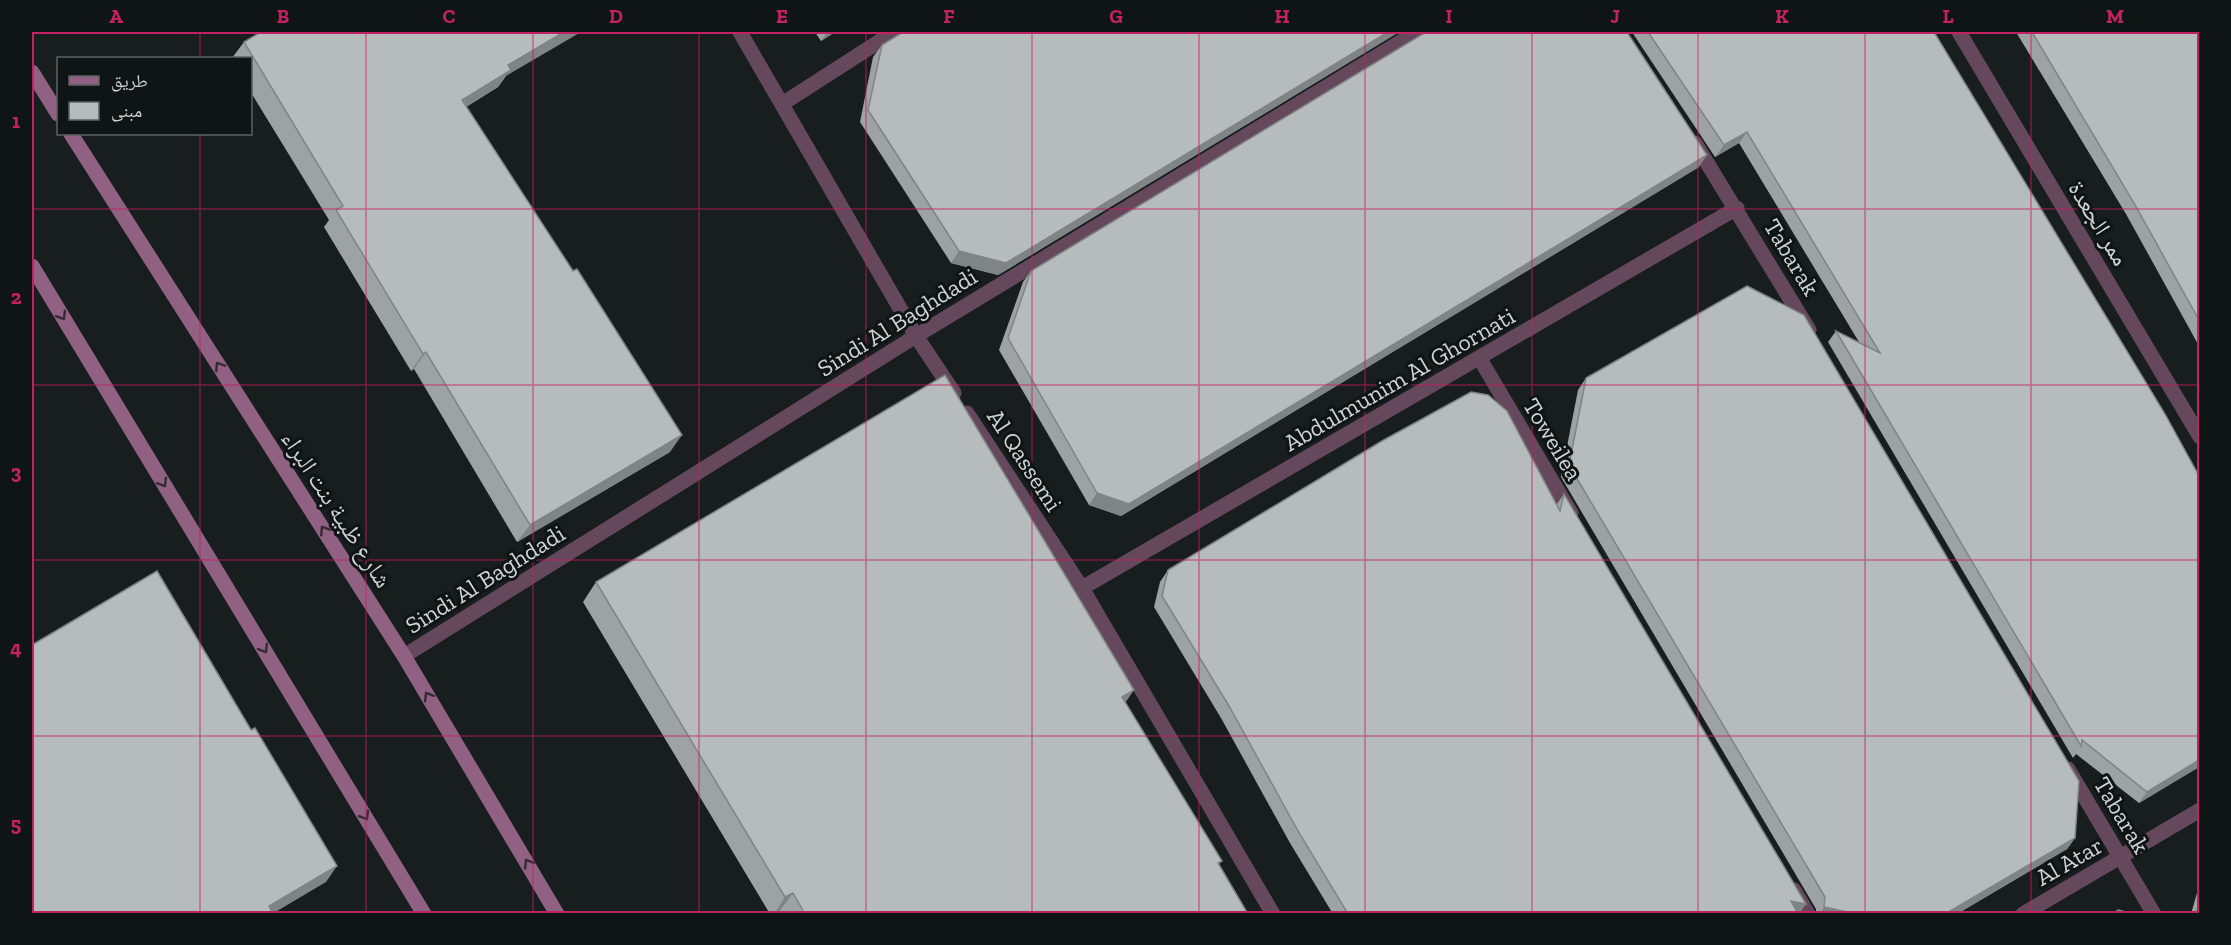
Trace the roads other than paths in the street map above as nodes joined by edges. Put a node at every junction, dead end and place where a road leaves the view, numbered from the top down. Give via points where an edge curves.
1 (740, 32) edge
2 (894, 32) edge
3 (1417, 32) edge
4 (1959, 32) edge
5 (32, 72) edge
6 (782, 104) junction
7 (57, 112) edge
8 (1686, 129) edge
9 (72, 135) edge
10 (1737, 208) junction
11 (32, 266) edge
12 (916, 336) junction
13 (1816, 342) edge
14 (1480, 358) junction
15 (2199, 437) edge
16 (1577, 523) edge
17 (1082, 588) junction
18 (404, 656) junction
19 (2059, 754) edge
20 (2199, 810) edge
21 (2120, 857) junction
22 (1784, 872) edge
23 (424, 914) edge
24 (557, 914) edge
25 (1273, 914) edge
26 (1808, 914) edge
27 (2023, 914) edge
28 (2154, 914) edge

1 - 6 street, Al Qassemi
2 - 6 street
3 - 12 street, Sindi Al Baghdadi
4 - 15 street, ممر الجعدة
5 - 7 street
6 - 12 street, Al Qassemi
8 - 10 street, Tabarak
18 -> 9 street, شارع ظبية بنت البراء
10 - 13 street, Tabarak
10 - 14 street, Abdulmunim Al Ghornati
11 -> 23 street
12 - 17 street, Al Qassemi
12 - 18 street, Sindi Al Baghdadi
14 - 16 street, Toweilea
14 - 17 street, Abdulmunim Al Ghornati
17 - 25 street, Al Qassemi
24 -> 18 street, شارع ظبية بنت البراء
19 - 21 street, Tabarak
20 - 21 street, Al Atar
21 - 27 street, Al Atar
21 - 28 street, Tabarak
22 - 26 street

